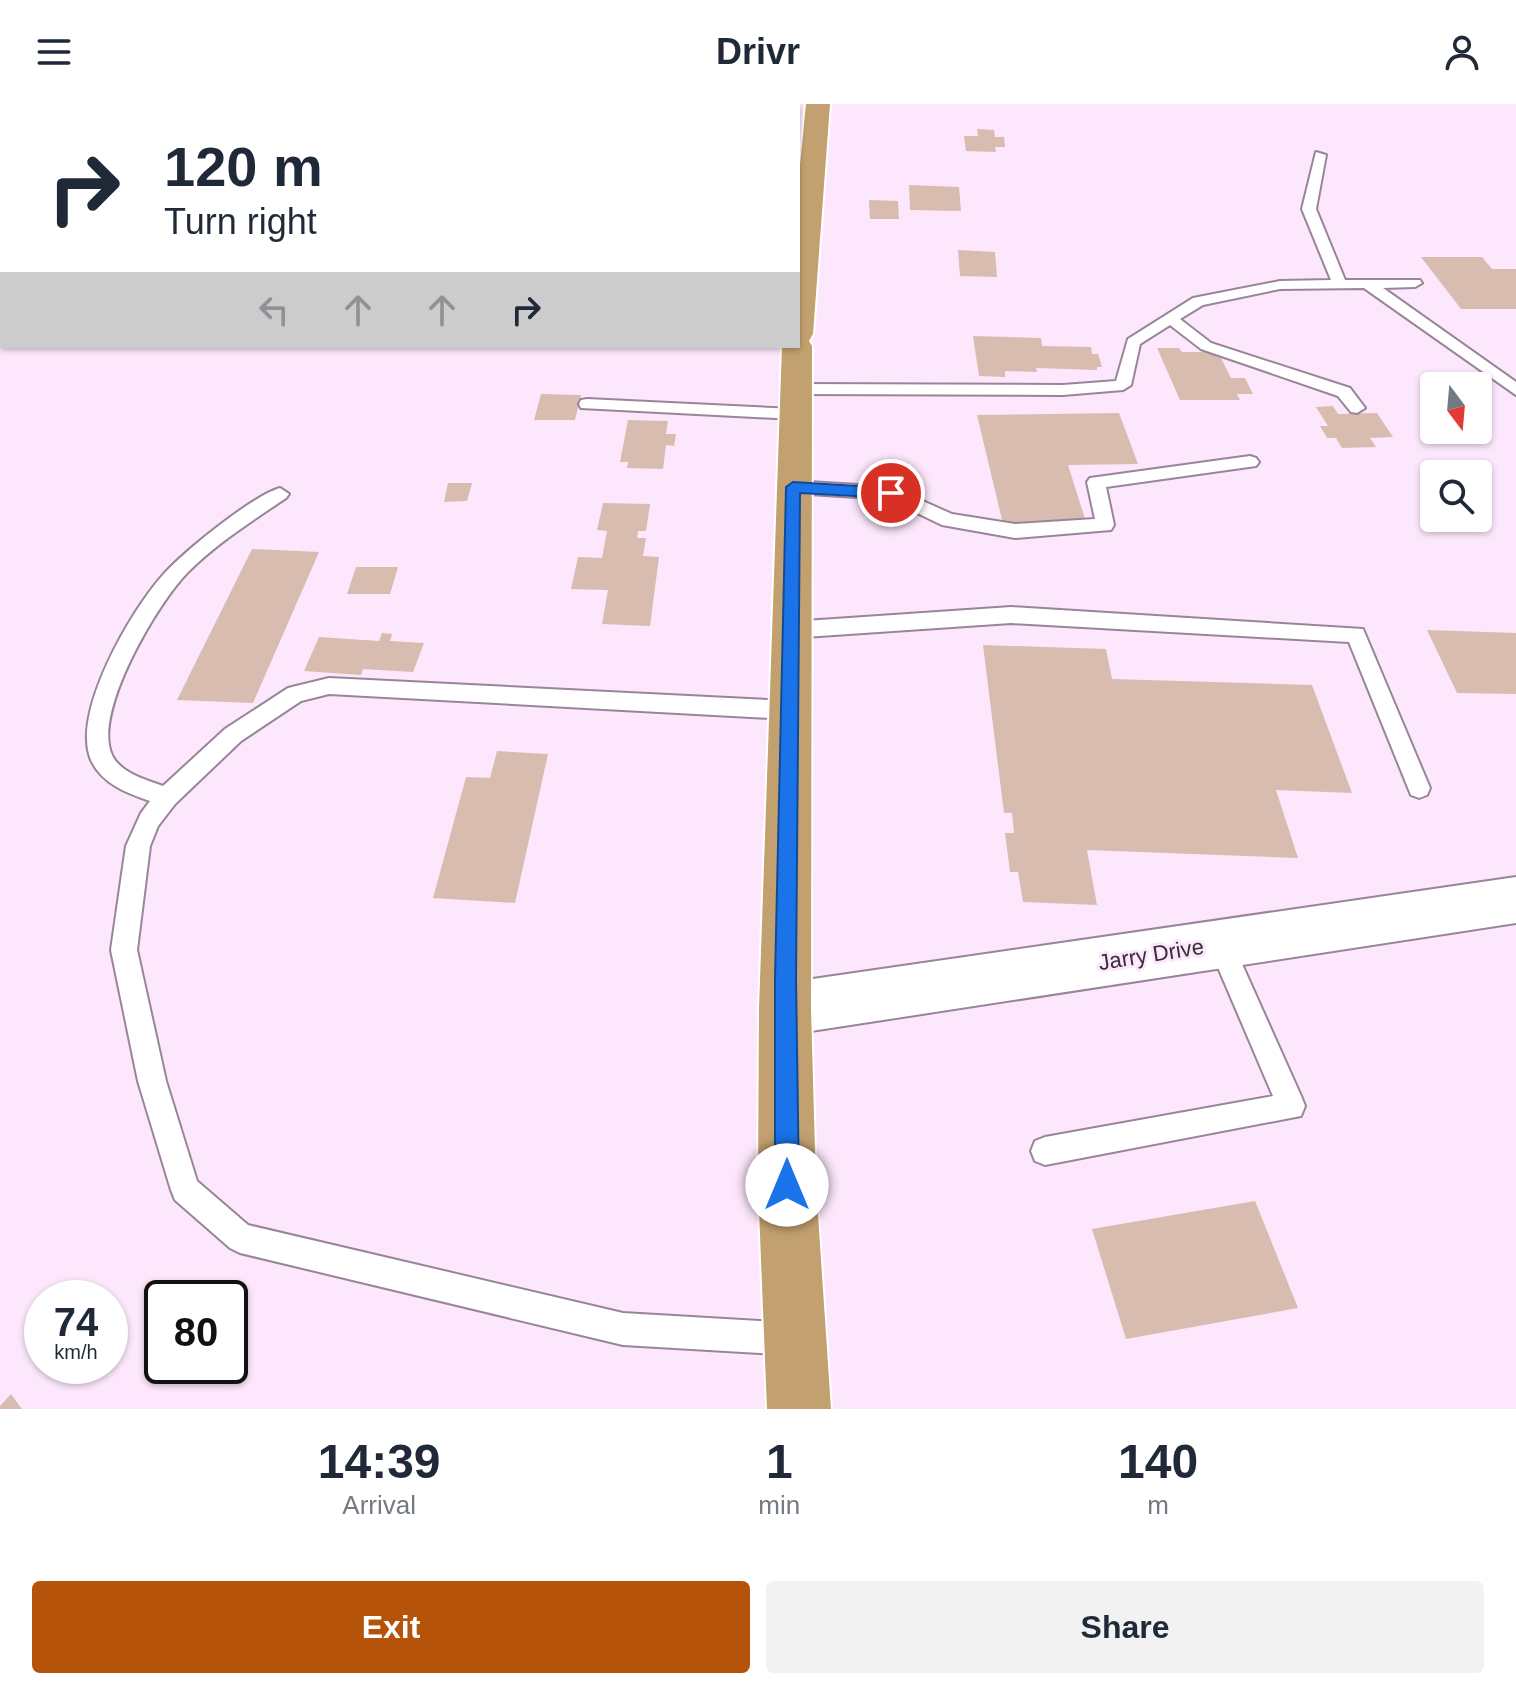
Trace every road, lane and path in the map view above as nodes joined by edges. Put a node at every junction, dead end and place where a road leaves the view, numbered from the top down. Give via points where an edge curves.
1 (818, 104) edge
2 (1320, 155) dead end
3 (1415, 283) dead end
4 (1340, 284) junction
5 (1368, 284) junction
6 (800, 311) edge
7 (1170, 318) junction
8 (795, 383) edge
9 (1516, 390) edge
10 (587, 404) dead end
11 (1357, 408) dead end
12 (1250, 462) dead end
13 (793, 487) junction
14 (280, 494) dead end
15 (790, 630) junction
16 (789, 710) junction
17 (1419, 788) dead end
18 (167, 797) junction
19 (1516, 900) edge
20 (1220, 944) junction
21 (785, 1009) junction
22 (1045, 1151) dead end
23 (794, 1339) junction
24 (799, 1409) edge

1 - 6 highway
2 - 4 lane via 1309,209
3 - 5 lane
4 - 5 lane
4 - 7 lane via 1280,285 1198,301
5 - 9 lane
7 - 8 lane via 1133,342 1123,385 1063,390
7 - 11 lane via 1206,346 1344,392
8 - 10 lane
8 - 13 highway
12 - 13 lane via 1096,482 1105,525 1015,531 948,520 891,493
13 - 15 highway
14 - 18 lane via 211,541 168,580 103,698 96,744 101,758 126,782
15 - 16 highway
15 - 17 lane via 1011,615 1356,635
16 - 18 lane via 321,687 295,694 233,735
16 - 21 highway
18 - 23 lane via 138,846 124,950 152,1081 185,1190 240,1238 623,1329
19 - 20 street, Jarry Drive
20 - 21 street, Jarry Drive
20 - 22 lane via 1291,1106
21 - 23 highway
23 - 24 highway

